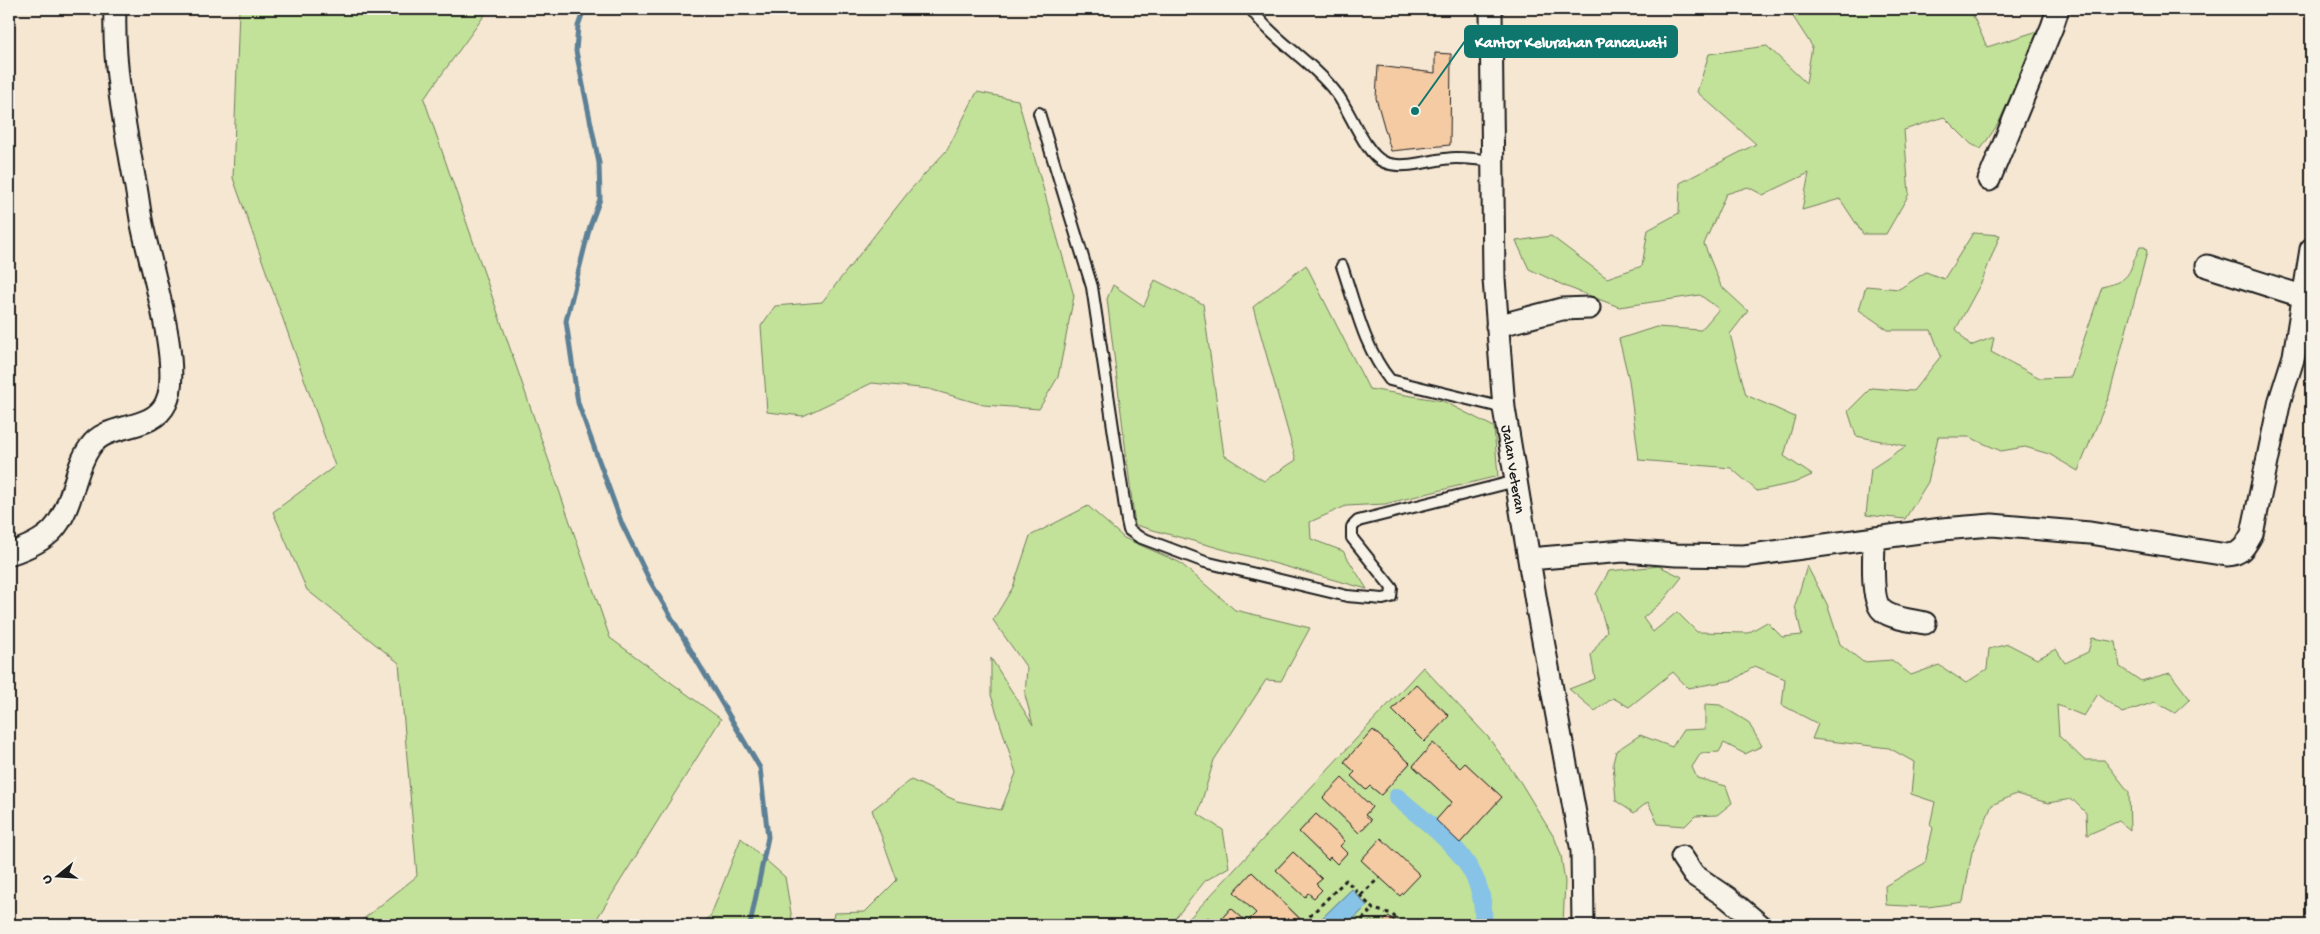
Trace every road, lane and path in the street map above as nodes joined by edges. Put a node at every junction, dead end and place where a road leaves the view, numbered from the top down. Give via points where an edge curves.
1 (115, 9) edge
2 (1251, 9) edge
3 (1491, 9) edge
4 (2058, 9) edge
5 (1039, 113) dead end
6 (1494, 160) junction
7 (1989, 180) dead end
8 (2311, 250) edge
9 (1342, 266) dead end
10 (2207, 266) dead end
11 (2305, 296) junction
12 (1589, 308) dead end
13 (1498, 326) junction
14 (1504, 408) junction
15 (1516, 481) junction
16 (1874, 538) junction
17 (9, 554) edge
18 (1529, 559) junction
19 (1925, 623) dead end
20 (1682, 857) dead end
21 (1380, 877) dead end
22 (1361, 896) junction
23 (1374, 908) junction
24 (1304, 922) dead end
25 (1356, 925) edge
26 (1402, 925) edge
27 (1583, 925) edge
28 (1760, 925) edge

1 - 17 street via 124,129 143,230 164,315 170,392 160,413 100,438 90,446 66,510 54,532
2 - 6 lane via 1261,23 1321,75 1338,95 1374,155 1384,162 1415,164 1455,158
3 - 6 street, Jalan Veteran
4 - 7 street
5 - 15 lane via 1092,287 1129,530 1139,537 1204,562 1347,596 1382,599 1391,596 1392,588 1352,538 1352,527 1358,521
6 - 13 street, Jalan Veteran via 1494,279
8 - 11 street
9 - 14 lane via 1370,346 1390,380
10 - 11 street
11 - 16 street via 2252,534 2242,550 2227,555 2090,533 1992,525
12 - 13 street via 1562,309
13 - 14 street, Jalan Veteran
14 - 15 street, Jalan Veteran
15 - 18 street, Jalan Veteran
16 - 18 street via 1744,556 1622,551
16 - 19 street via 1877,605 1886,613
18 - 27 street, Jalan Veteran via 1582,851
20 - 28 street via 1694,875
21 - 22 path
22 - 23 path
22 - 24 path via 1346,880
23 - 25 path
23 - 26 path via 1392,914

